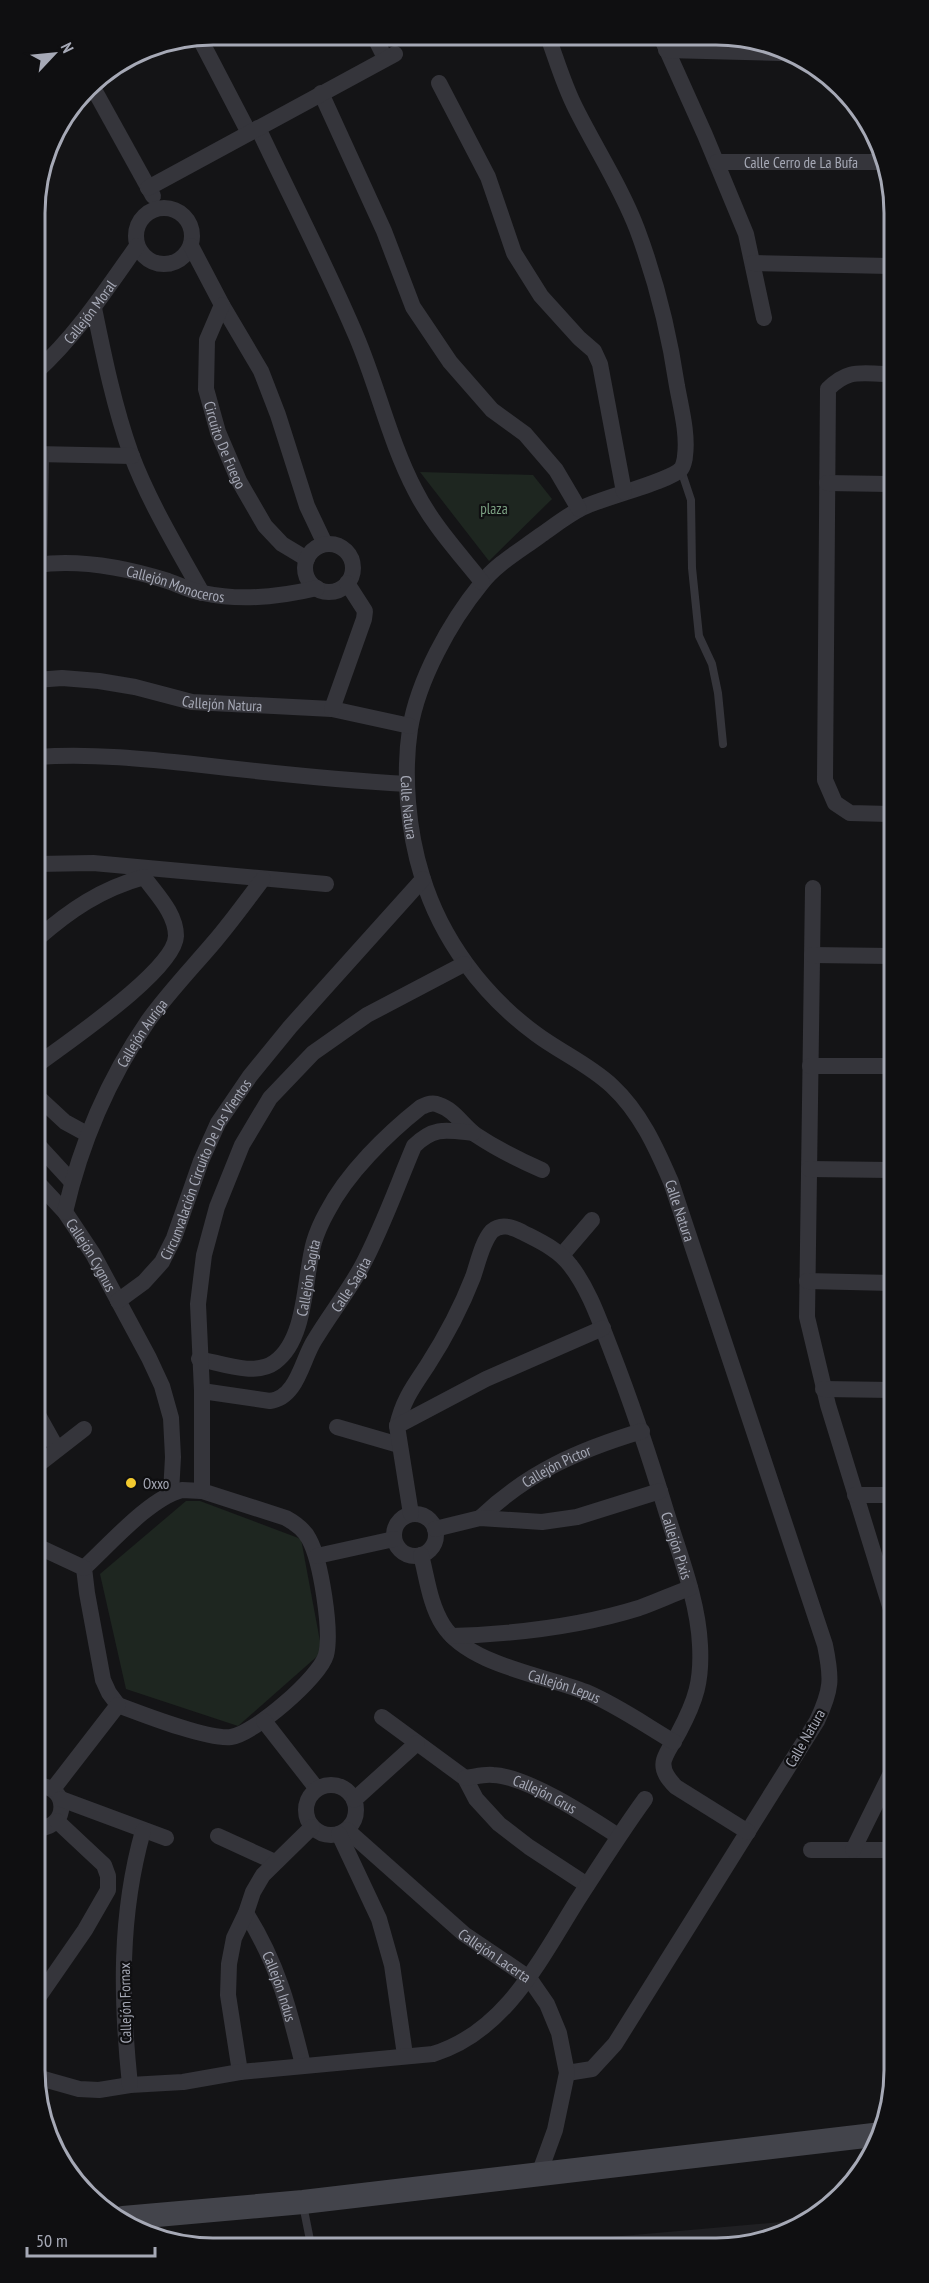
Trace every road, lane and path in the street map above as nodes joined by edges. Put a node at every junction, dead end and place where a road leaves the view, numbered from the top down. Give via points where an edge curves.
1 (204, 45) edge
2 (381, 45) edge
3 (551, 45) edge
4 (663, 45) edge
5 (678, 45) edge
6 (758, 50) edge
7 (439, 83) dead end
8 (321, 93) junction
9 (95, 94) edge
10 (253, 131) junction
11 (717, 162) junction
12 (876, 162) edge
13 (148, 188) junction
14 (160, 208) junction
15 (137, 246) junction
16 (191, 246) junction
17 (753, 264) junction
18 (884, 266) edge
19 (222, 305) junction
20 (94, 308) junction
21 (764, 318) dead end
22 (45, 364) edge
23 (884, 374) edge
24 (45, 455) edge
25 (132, 456) junction
26 (681, 470) junction
27 (827, 483) junction
28 (884, 484) edge
29 (624, 492) junction
30 (579, 509) junction
31 (326, 544) junction
32 (45, 558) edge
33 (307, 559) junction
34 (482, 582) junction
35 (347, 583) junction
36 (317, 588) junction
37 (202, 593) junction
38 (45, 679) edge
39 (333, 709) junction
40 (410, 726) junction
41 (723, 744) dead end
42 (45, 757) edge
43 (407, 784) junction
44 (884, 814) edge
45 (45, 864) edge
46 (141, 872) junction
47 (263, 879) junction
48 (423, 879) junction
49 (326, 884) dead end
50 (813, 888) dead end
51 (45, 933) edge
52 (812, 955) junction
53 (884, 956) edge
54 (465, 964) junction
55 (45, 1060) edge
56 (810, 1066) junction
57 (884, 1066) edge
58 (45, 1103) edge
59 (473, 1133) junction
60 (87, 1134) junction
61 (392, 1134) junction
62 (414, 1146) junction
63 (45, 1153) edge
64 (809, 1169) junction
65 (542, 1170) dead end
66 (884, 1170) edge
67 (72, 1182) junction
68 (45, 1191) edge
69 (65, 1212) junction
70 (592, 1220) dead end
71 (562, 1255) junction
72 (807, 1281) junction
73 (884, 1283) edge
74 (118, 1301) junction
75 (603, 1328) junction
76 (295, 1333) junction
77 (312, 1343) junction
78 (199, 1359) junction
79 (824, 1389) junction
80 (884, 1390) edge
81 (202, 1391) junction
82 (337, 1426) dead end
83 (397, 1426) junction
84 (45, 1428) edge
85 (84, 1430) dead end
86 (642, 1431) junction
87 (399, 1446) junction
88 (57, 1449) junction
89 (45, 1459) edge
90 (202, 1491) junction
91 (660, 1491) junction
92 (171, 1493) junction
93 (855, 1495) junction
94 (884, 1495) edge
95 (411, 1514) junction
96 (480, 1518) junction
97 (435, 1529) junction
98 (394, 1539) junction
99 (45, 1550) edge
100 (421, 1555) junction
101 (316, 1556) junction
102 (84, 1568) junction
103 (884, 1584) edge
104 (690, 1588) junction
105 (452, 1636) junction
106 (118, 1705) junction
107 (382, 1716) dead end
108 (264, 1721) junction
109 (674, 1742) junction
110 (417, 1743) junction
111 (465, 1778) junction
112 (884, 1787) edge
113 (317, 1789) junction
114 (51, 1791) edge
115 (645, 1799) dead end
116 (354, 1800) junction
117 (57, 1821) junction
118 (45, 1827) edge
119 (312, 1827) junction
120 (143, 1831) junction
121 (343, 1832) junction
122 (748, 1832) junction
123 (218, 1836) dead end
124 (618, 1836) junction
125 (166, 1838) dead end
126 (811, 1850) dead end
127 (853, 1850) junction
128 (884, 1850) edge
129 (275, 1862) junction
130 (587, 1885) junction
131 (246, 1913) junction
132 (529, 1978) junction
133 (45, 1988) edge
134 (405, 2055) junction
135 (303, 2065) junction
136 (240, 2072) junction
137 (567, 2073) junction
138 (45, 2080) edge
139 (130, 2085) junction
140 (870, 2135) edge
141 (539, 2174) junction
142 (303, 2202) junction
143 (132, 2217) edge
144 (310, 2238) edge

1 - 10 street
2 - 8 street via 390,56
3 - 26 street via 573,105 636,226 658,290 686,442
4 - 11 street
5 - 6 street
7 - 29 street via 488,177 514,253 541,296 594,351 600,364
8 - 10 street
8 - 30 street via 384,231 413,307 457,370 492,410 525,434 556,470
9 - 13 street
10 - 13 street
10 - 34 street via 356,335 416,493
11 - 12 street, Calle Cerro de La Bufa
11 - 17 street via 746,234
13 - 14 street
14 - 15 street via 142,218
14 - 16 street via 170,208 186,218 193,237
15 - 16 street via 150,261 169,265 186,255
15 - 20 street, Callejón Moral
16 - 19 street
17 - 18 street
17 - 21 street
19 - 31 street via 261,371 307,506
19 - 33 street, Circuito De Fuego via 207,340 206,389 218,432 239,481 265,526 282,544
20 - 22 street, Callejón Moral
20 - 25 street via 116,408
23 - 27 street via 850,374 828,389
24 - 25 street
25 - 37 street
26 - 29 street, Calle Natura
26 - 41 lane via 691,500 699,636 712,664
27 - 28 street
27 - 44 street via 825,780 835,804 850,813
29 - 30 street, Calle Natura
30 - 34 street, Calle Natura via 511,556
31 - 33 street via 311,552
31 - 35 street via 348,552 353,568
32 - 37 street, Callejón Monoceros via 120,569
33 - 36 street via 307,576
34 - 40 street, Calle Natura via 450,630 425,678
35 - 36 street via 333,591
35 - 39 street via 365,611
36 - 37 street, Callejón Monoceros via 264,597
38 - 39 street, Callejón Natura via 99,681 201,703
39 - 40 street, Callejón Natura
40 - 43 street, Calle Natura
42 - 43 street via 159,761
43 - 48 street, Calle Natura
45 - 46 street via 93,863
46 - 47 street
46 - 51 street via 89,899
46 - 55 street, Callejón Auriga via 173,922 176,937 172,950 142,984
47 - 49 street
47 - 60 street, Callejón Auriga via 149,1020 108,1087
48 - 54 street, Calle Natura
48 - 74 street, Circunvalación Circuito De Los Vientos via 250,1076 218,1123 162,1262 144,1282
50 - 52 street
52 - 53 street
52 - 56 street
54 - 78 street, Circunvalación Circuito De Los Vientos via 367,1015 314,1053 270,1098 242,1145 204,1256 198,1304
54 - 122 street, Calle Natura via 535,1034 611,1085 653,1141 674,1192 825,1645 831,1676 827,1700
56 - 57 street
56 - 64 street
58 - 60 street via 65,1122
59 - 61 street, Callejón Sagita via 446,1108 429,1103
59 - 62 street via 433,1131
59 - 65 street, Callejón Sagita
60 - 67 street, Callejón Auriga
61 - 62 street
61 - 76 street, Callejón Sagita via 357,1169 327,1212 314,1242
62 - 77 street, Calle Sagita via 361,1267
63 - 67 street
64 - 66 street
64 - 72 street
67 - 69 street, Callejón Auriga
68 - 69 street, Callejón Cygnus
69 - 74 street, Callejón Cygnus
70 - 71 street
71 - 75 street, Callejón Pixis via 583,1286
71 - 83 street, Callejón Pixis via 516,1229 507,1226 492,1231 449,1329 401,1408
72 - 73 street
72 - 79 street via 807,1317
74 - 92 street via 149,1358 168,1407 173,1457
75 - 83 street via 486,1379
75 - 86 street, Callejón Pixis
76 - 77 street
76 - 78 street, Callejón Sagita via 283,1355 264,1367 239,1367
77 - 81 street, Calle Sagita via 292,1385 278,1400
78 - 81 street, Circunvalación Circuito De Los Vientos
79 - 80 street
79 - 93 street
81 - 90 street, Circunvalación Circuito De Los Vientos
82 - 87 street
83 - 87 street, Callejón Pixis
84 - 88 street
85 - 88 street
86 - 91 street, Callejón Pixis
86 - 96 street, Callejón Pictor via 564,1458 516,1487
87 - 95 street, Callejón Pixis
88 - 89 street
90 - 92 street
90 - 101 street via 297,1524
91 - 96 street, Callejón Pictor via 604,1509 542,1522
91 - 104 street, Callejón Pixis
92 - 102 street
93 - 94 street
93 - 103 street
95 - 97 street via 426,1517
95 - 98 street via 397,1523
96 - 97 street, Callejón Pictor
97 - 100 street via 435,1542
98 - 100 street via 404,1553
98 - 101 street
99 - 102 street
100 - 105 street, Callejón Lepus via 435,1608
101 - 108 street via 327,1620 326,1656 318,1671
102 - 106 street via 103,1680
104 - 105 street via 639,1608 578,1623 524,1632
104 - 109 street, Callejón Pixis via 700,1631 701,1672 692,1708
105 - 109 street, Callejón Lepus via 483,1658 588,1693
106 - 108 street via 221,1738 243,1734
106 - 114 street
107 - 110 street
108 - 113 street
109 - 122 street, Callejón Pixis via 660,1768 667,1778
110 - 111 street
110 - 116 street
111 - 124 street, Callejón Grus via 494,1774 524,1783
111 - 130 street via 476,1799 499,1824
112 - 127 street
113 - 116 street via 338,1786
113 - 119 street via 306,1807
114 - 117 street via 62,1807
114 - 120 street
115 - 124 street
116 - 121 street via 356,1816
117 - 118 street
117 - 133 street via 104,1865 108,1890
119 - 121 street via 330,1836
119 - 129 street
120 - 125 street
120 - 139 street, Callejón Fornax via 128,1895 125,1946 123,2004
121 - 132 street, Callejón Lacerta via 464,1934
121 - 134 street via 379,1919 392,1965
122 - 137 street, Calle Natura via 615,2044 592,2069
123 - 129 street
124 - 130 street
126 - 127 street
127 - 128 street
129 - 131 street via 253,1892
130 - 132 street
131 - 135 street, Callejón Indus via 277,1972
131 - 136 street via 234,1938 229,1964 228,1995
132 - 134 street, Callejón Lacerta via 498,2015 473,2035 434,2054
132 - 137 street via 547,2004 559,2033
134 - 135 street, Callejón Lacerta
135 - 136 street
136 - 139 street via 183,2082
137 - 141 street via 555,2130
138 - 139 street via 79,2089
140 - 141 main road
141 - 142 main road
142 - 143 main road
142 - 144 lane

